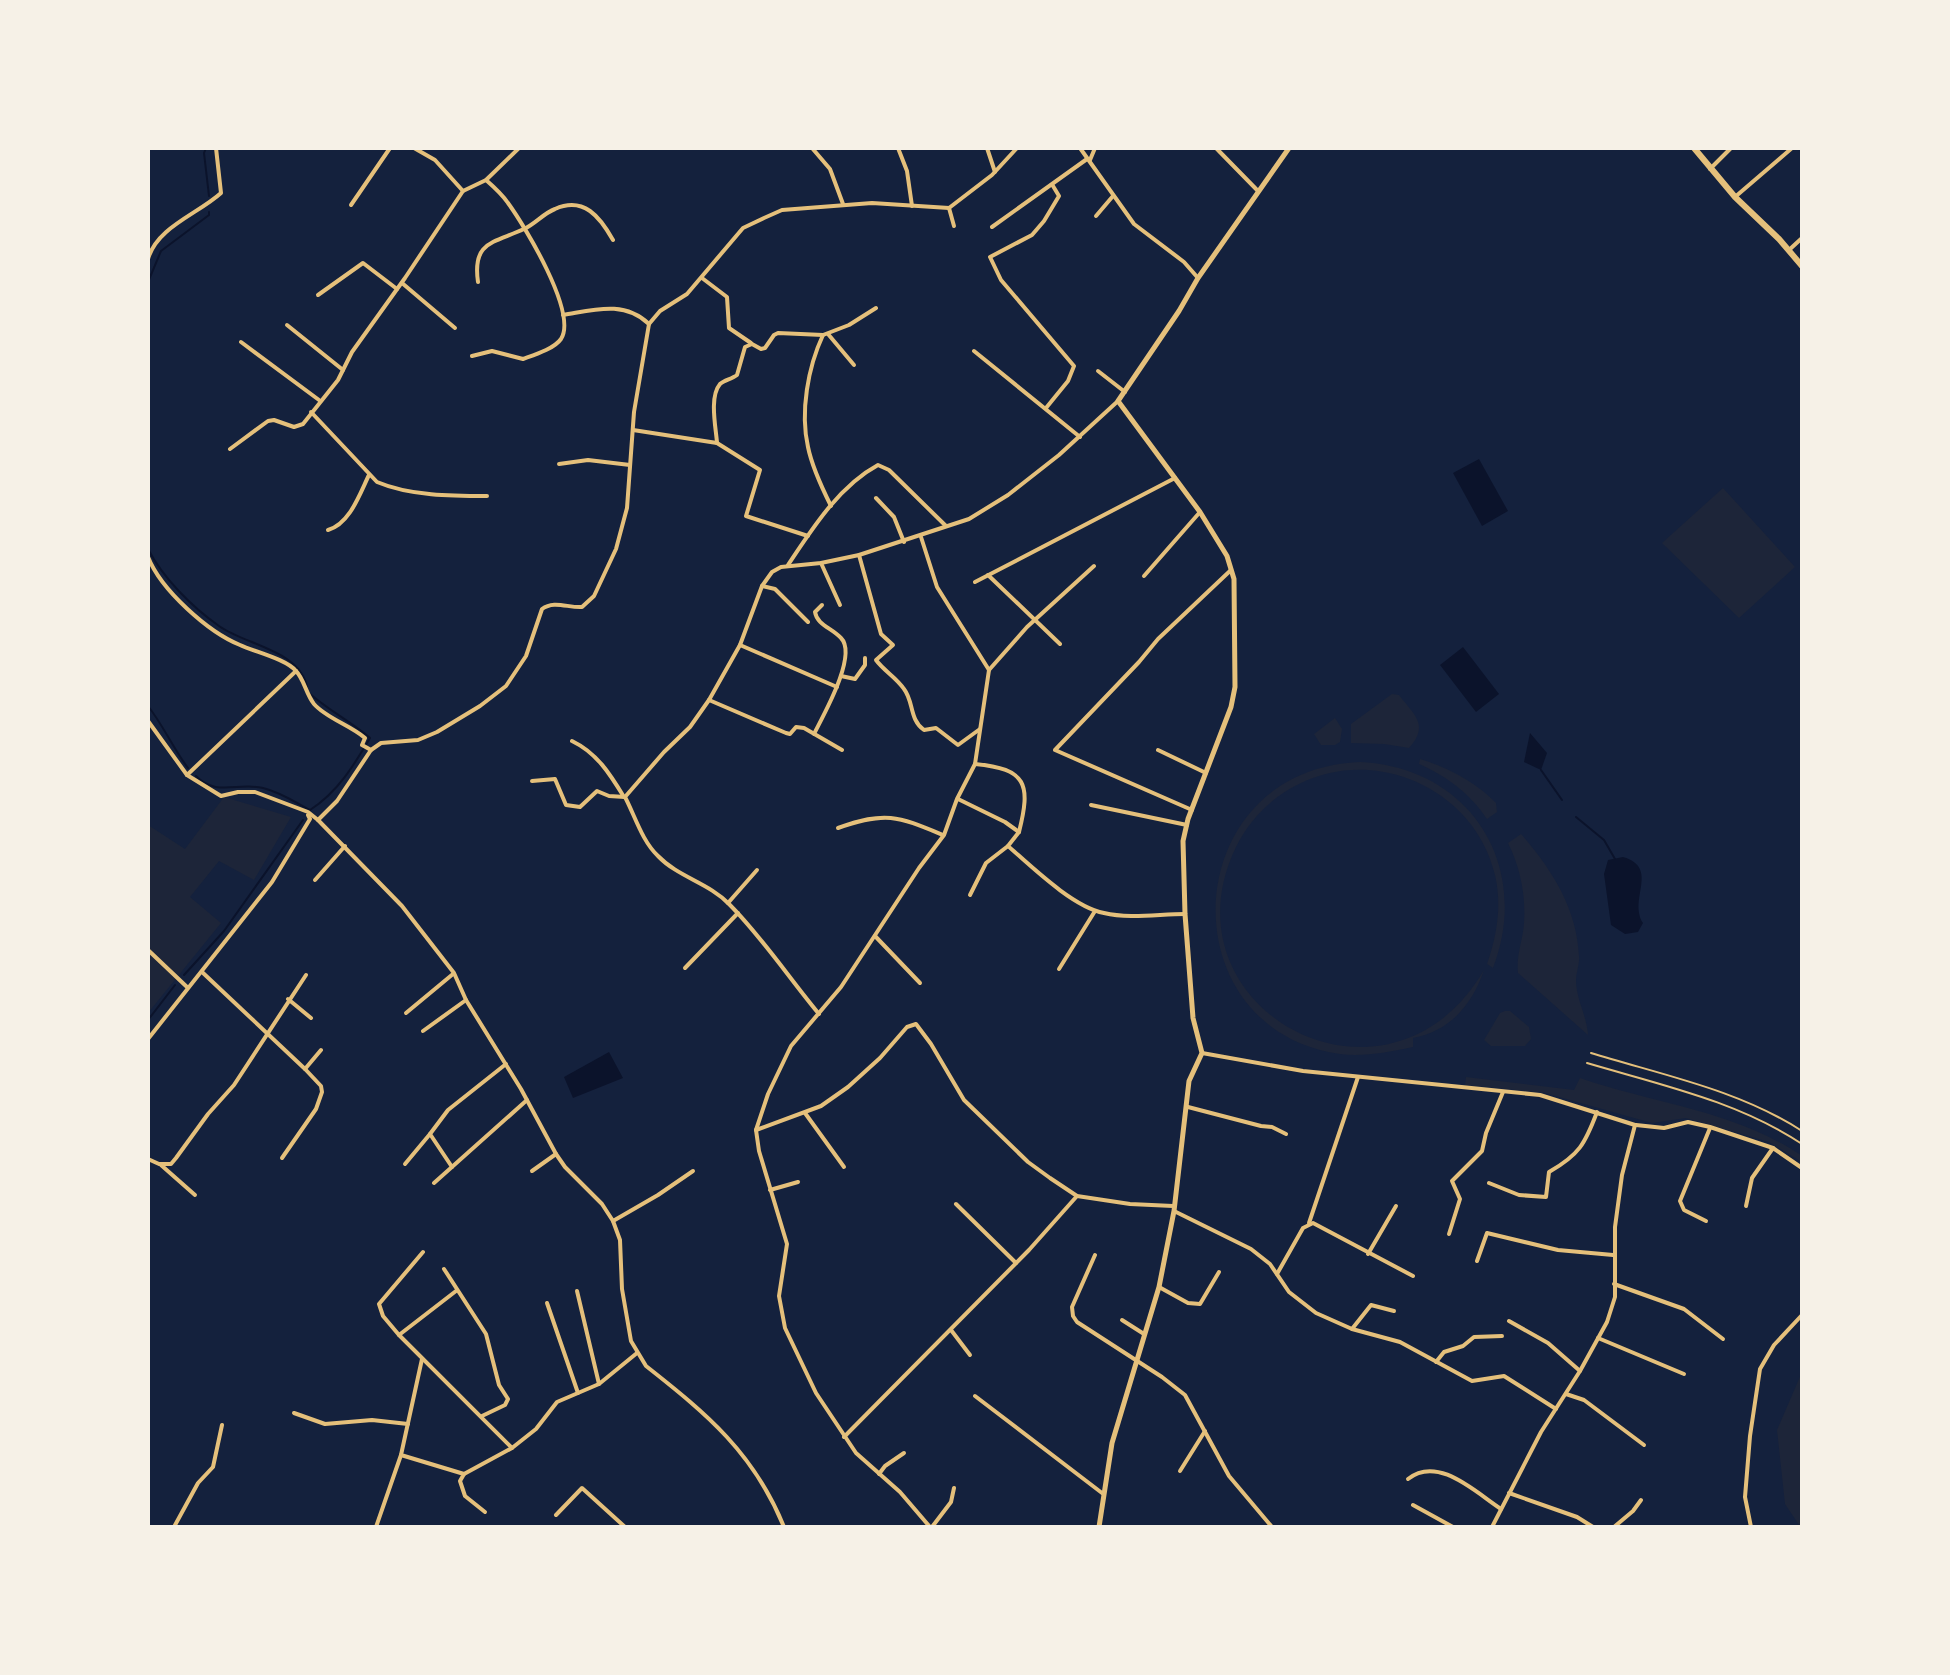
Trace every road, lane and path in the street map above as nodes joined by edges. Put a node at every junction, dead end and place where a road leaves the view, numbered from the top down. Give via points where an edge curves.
1 (216, 148) edge
2 (390, 148) edge
3 (414, 148) edge
4 (519, 148) edge
5 (812, 148) edge
6 (898, 148) edge
7 (987, 148) edge
8 (1017, 148) edge
9 (1080, 148) edge
10 (1095, 148) edge
11 (1216, 148) edge
12 (1289, 148) edge
13 (1694, 148) edge
14 (1731, 148) edge
15 (1792, 148) edge
16 (1088, 160) junction
17 (1709, 169) junction
18 (995, 172) junction
19 (486, 180) junction
20 (1053, 186) junction
21 (463, 191) junction
22 (1258, 191) junction
23 (1113, 196) junction
24 (1735, 197) junction
25 (351, 205) dead end
26 (843, 205) junction
27 (912, 206) junction
28 (949, 208) junction
29 (1096, 216) dead end
30 (954, 226) dead end
31 (992, 227) dead end
32 (526, 229) junction
33 (1802, 238) edge
34 (613, 240) dead end
35 (1789, 250) junction
36 (148, 259) edge
37 (1802, 266) edge
38 (702, 278) junction
39 (1198, 278) junction
40 (478, 282) dead end
41 (402, 283) junction
42 (397, 289) junction
43 (318, 295) dead end
44 (876, 308) dead end
45 (563, 315) junction
46 (649, 324) junction
47 (287, 325) dead end
48 (455, 328) dead end
49 (826, 335) junction
50 (241, 342) dead end
51 (752, 344) junction
52 (974, 351) dead end
53 (472, 356) dead end
54 (854, 365) dead end
55 (343, 370) junction
56 (1098, 371) dead end
57 (1125, 392) junction
58 (320, 401) junction
59 (1118, 401) junction
60 (1046, 408) junction
61 (311, 412) junction
62 (633, 430) junction
63 (1080, 437) junction
64 (717, 443) junction
65 (230, 449) dead end
66 (559, 464) dead end
67 (630, 465) junction
68 (369, 475) junction
69 (1175, 478) junction
70 (487, 496) dead end
71 (876, 498) dead end
72 (831, 507) junction
73 (1200, 512) junction
74 (946, 526) junction
75 (328, 530) dead end
76 (808, 536) junction
77 (921, 537) junction
78 (904, 542) junction
79 (859, 555) junction
80 (148, 557) edge
81 (821, 563) junction
82 (788, 565) junction
83 (1094, 566) dead end
84 (1231, 570) junction
85 (988, 575) junction
86 (1144, 576) dead end
87 (975, 582) dead end
88 (762, 586) junction
89 (822, 605) dead end
90 (840, 605) dead end
91 (1036, 619) junction
92 (808, 622) dead end
93 (1060, 644) dead end
94 (740, 645) junction
95 (865, 658) dead end
96 (989, 670) junction
97 (296, 671) junction
98 (841, 676) junction
99 (837, 687) junction
100 (709, 700) junction
101 (148, 721) edge
102 (980, 729) junction
103 (814, 734) junction
104 (572, 741) dead end
105 (370, 750) junction
106 (842, 750) dead end
107 (1158, 750) dead end
108 (975, 764) junction
109 (1206, 773) junction
110 (187, 775) junction
111 (532, 781) dead end
112 (625, 797) junction
113 (957, 799) junction
114 (1091, 805) dead end
115 (1192, 810) junction
116 (308, 812) junction
117 (318, 820) junction
118 (1187, 825) junction
119 (838, 828) dead end
120 (1019, 832) junction
121 (944, 835) junction
122 (345, 846) junction
123 (1008, 846) junction
124 (757, 870) dead end
125 (315, 880) dead end
126 (970, 895) dead end
127 (728, 903) junction
128 (1095, 911) junction
129 (738, 913) junction
130 (1185, 914) junction
131 (875, 936) junction
132 (148, 950) edge
133 (685, 968) dead end
134 (1059, 969) dead end
135 (202, 972) junction
136 (454, 973) junction
137 (306, 975) dead end
138 (920, 983) dead end
139 (187, 988) junction
140 (288, 999) junction
141 (466, 1000) junction
142 (406, 1013) dead end
143 (820, 1015) junction
144 (311, 1018) dead end
145 (423, 1031) dead end
146 (269, 1034) junction
147 (148, 1039) edge
148 (321, 1050) dead end
149 (1202, 1053) junction
150 (1591, 1053) dead end
151 (1587, 1063) dead end
152 (506, 1064) junction
153 (305, 1069) junction
154 (1358, 1077) junction
155 (1503, 1092) junction
156 (527, 1100) junction
157 (1188, 1107) junction
158 (1597, 1112) junction
159 (805, 1113) junction
160 (1635, 1125) junction
161 (1710, 1127) junction
162 (756, 1130) junction
163 (1802, 1131) edge
164 (430, 1134) junction
165 (1286, 1134) dead end
166 (1802, 1144) edge
167 (1773, 1148) junction
168 (556, 1154) junction
169 (282, 1158) dead end
170 (148, 1159) edge
171 (159, 1164) junction
172 (405, 1164) dead end
173 (452, 1167) junction
174 (844, 1167) dead end
175 (1802, 1168) edge
176 (532, 1171) dead end
177 (693, 1171) dead end
178 (798, 1182) dead end
179 (434, 1183) dead end
180 (1489, 1183) dead end
181 (770, 1190) junction
182 (195, 1195) dead end
183 (1077, 1196) junction
184 (956, 1204) dead end
185 (1396, 1206) dead end
186 (1746, 1206) dead end
187 (1174, 1208) junction
188 (613, 1221) junction
189 (1706, 1221) dead end
190 (1309, 1224) junction
191 (1449, 1234) dead end
192 (423, 1252) dead end
193 (1368, 1254) junction
194 (1095, 1255) dead end
195 (1613, 1255) junction
196 (1477, 1261) dead end
197 (1016, 1263) junction
198 (444, 1269) dead end
199 (1219, 1272) dead end
200 (1277, 1274) junction
201 (1413, 1276) dead end
202 (1614, 1284) junction
203 (1159, 1287) junction
204 (456, 1291) junction
205 (577, 1291) dead end
206 (547, 1303) dead end
207 (1394, 1311) dead end
208 (1802, 1315) edge
209 (1122, 1320) dead end
210 (1509, 1321) dead end
211 (1352, 1329) junction
212 (951, 1330) junction
213 (1144, 1334) junction
214 (399, 1335) junction
215 (1502, 1336) dead end
216 (1598, 1338) junction
217 (1723, 1339) dead end
218 (637, 1353) junction
219 (970, 1355) dead end
220 (422, 1359) junction
221 (1137, 1361) junction
222 (1436, 1362) junction
223 (1580, 1371) junction
224 (1684, 1374) dead end
225 (599, 1384) junction
226 (578, 1393) junction
227 (1566, 1394) junction
228 (975, 1396) dead end
229 (1556, 1409) junction
230 (294, 1413) dead end
231 (482, 1416) junction
232 (408, 1424) junction
233 (222, 1425) dead end
234 (1205, 1431) junction
235 (844, 1437) junction
236 (1644, 1445) dead end
237 (512, 1448) junction
238 (904, 1453) dead end
239 (401, 1455) junction
240 (1180, 1471) dead end
241 (464, 1474) junction
242 (879, 1474) junction
243 (1408, 1479) dead end
244 (954, 1488) dead end
245 (1102, 1493) junction
246 (1509, 1493) junction
247 (1641, 1500) dead end
248 (1413, 1505) dead end
249 (1501, 1509) junction
250 (485, 1512) dead end
251 (556, 1515) dead end
252 (174, 1527) edge
253 (376, 1527) edge
254 (625, 1527) edge
255 (784, 1527) edge
256 (931, 1527) edge
257 (1099, 1527) edge
258 (1272, 1527) edge
259 (1453, 1527) edge
260 (1492, 1527) edge
261 (1593, 1527) edge
262 (1614, 1527) edge
263 (1751, 1527) edge

1 - 36 street via 221,193 164,233
2 - 25 street
3 - 21 street via 435,160
4 - 19 street
5 - 26 street via 830,169
6 - 27 street
7 - 18 street
8 - 18 street
9 - 16 street
10 - 16 street
11 - 22 street
12 - 22 street
13 - 17 main road
14 - 17 street
15 - 24 street
16 - 20 street
16 - 23 street
17 - 24 main road
18 - 28 street
19 - 21 street
19 - 32 street
20 - 31 street
20 - 60 street via 1059,196 1038,229 990,257 1001,280 1074,366
21 - 41 street
22 - 39 street
23 - 29 street
23 - 39 street via 1134,224
24 - 35 main road
26 - 27 street
26 - 38 street via 782,210 743,228
27 - 28 street
28 - 30 street
32 - 34 street via 571,205 585,207 603,221
32 - 40 street via 483,249 476,267
32 - 45 street
33 - 35 street
35 - 37 main road
38 - 46 street
38 - 51 street via 727,297 729,328
39 - 57 street
41 - 42 street
41 - 48 street
42 - 43 street via 363,263
42 - 55 street
44 - 49 street
45 - 46 street via 616,308
45 - 53 street via 562,338 528,358 492,351
46 - 62 street
47 - 55 street
49 - 51 street via 778,333 765,348
49 - 54 street
49 - 72 street via 812,364 806,414 807,447
50 - 58 street
51 - 64 street via 742,352 737,375 718,388
52 - 60 street
55 - 58 street
56 - 57 street
57 - 59 street
58 - 61 street
59 - 63 street
59 - 69 street
60 - 63 street
61 - 65 street via 299,427 268,421
61 - 68 street
62 - 64 street
62 - 67 street
63 - 74 street via 987,509
64 - 76 street via 760,470 746,516
66 - 67 street via 588,460
67 - 105 street via 627,508 616,549 588,603 542,609 526,656 506,686 480,706 418,740 381,743
68 - 70 street via 387,486 446,496
68 - 75 street via 347,516
69 - 73 street
69 - 85 street
71 - 78 street via 894,517
72 - 74 street via 859,475 878,465
72 - 76 street
73 - 84 street
73 - 86 street
74 - 77 street
76 - 82 street
77 - 78 street
77 - 96 street via 937,587
78 - 79 street
79 - 81 street
79 - 102 street via 881,634 893,645 876,660 907,691 915,724 924,730 936,728 958,745
80 - 97 street via 166,585 202,621 238,645
81 - 82 street
81 - 90 street
82 - 88 street via 772,572
83 - 91 street
84 - 109 street via 1235,687
84 - 115 street via 1055,750
85 - 87 street
85 - 91 street
88 - 92 street via 775,589
88 - 94 street
89 - 98 street via 815,612 817,620 845,643
91 - 93 street
91 - 96 street
94 - 99 street
94 - 100 street
95 - 98 street via 855,679
96 - 102 street
97 - 105 street via 315,706 353,728
97 - 110 street
98 - 99 street
99 - 103 street
100 - 103 street via 786,733 799,727
100 - 112 street
101 - 110 street
102 - 108 street
103 - 106 street
104 - 112 street via 601,763
105 - 117 street
107 - 109 street
108 - 113 street
108 - 120 street via 1011,770 1019,778 1026,798
109 - 115 street
110 - 116 street via 221,796 255,792
111 - 112 street via 555,779 566,805 580,807 597,791
112 - 127 street via 657,856
113 - 120 street
113 - 121 street
114 - 118 street
115 - 118 street
116 - 117 street
116 - 135 street via 310,819 272,882
117 - 122 street
118 - 130 street
119 - 121 street via 867,817 886,817
120 - 123 street
121 - 131 street
122 - 125 street
122 - 136 street via 402,906
123 - 126 street via 986,863
123 - 128 street
124 - 127 street
127 - 129 street
128 - 130 street
128 - 134 street
129 - 133 street
129 - 143 street
130 - 149 street via 1193,1018
131 - 138 street
131 - 143 street
132 - 139 street
135 - 139 street
135 - 146 street
136 - 141 street
136 - 142 street
137 - 140 street
139 - 147 street
140 - 144 street
140 - 146 street
141 - 145 street
141 - 152 street
143 - 162 street via 791,1046
146 - 153 street
146 - 171 street via 171,1164
148 - 153 street
149 - 154 street
149 - 157 street via 1189,1081
150 - 163 lane via 1726,1094
151 - 166 lane via 1726,1105
152 - 156 street
152 - 164 street via 448,1110
153 - 169 street via 321,1086 320,1101
154 - 155 street
154 - 190 street
155 - 158 street via 1540,1095
155 - 191 street via 1482,1151 1452,1181 1460,1199
156 - 168 street
156 - 173 street
157 - 165 street
157 - 187 street
158 - 160 street
158 - 180 street via 1582,1148 1549,1172 1546,1197 1519,1195
159 - 162 street
159 - 174 street
159 - 183 street via 848,1087 911,1023 916,1024 973,1111 1028,1162
160 - 161 street via 1664,1128 1688,1122
160 - 195 street via 1622,1175
161 - 167 street
161 - 189 street via 1680,1201 1684,1210
162 - 181 street
164 - 172 street
164 - 173 street
167 - 175 street
167 - 186 street via 1752,1178
168 - 176 street
168 - 188 street
170 - 171 street
171 - 182 street
173 - 179 street
177 - 188 street
178 - 181 street
181 - 235 street via 787,1244 779,1296 785,1328
183 - 187 street
183 - 197 street
184 - 197 street
185 - 193 street
187 - 200 street via 1251,1249
187 - 203 street
188 - 218 street
190 - 193 street
190 - 200 street
192 - 214 street via 379,1304
193 - 201 street
194 - 221 street via 1075,1298 1073,1316 1082,1328
195 - 196 street via 1558,1250 1487,1233
195 - 202 street
197 - 212 street
198 - 204 street
199 - 203 street via 1200,1304
200 - 211 street via 1298,1301
202 - 216 street via 1615,1297
202 - 217 street via 1684,1309
203 - 213 street
204 - 214 street
204 - 231 street via 486,1334 499,1385 508,1399
205 - 225 street
206 - 226 street
207 - 211 street via 1371,1305
208 - 263 street via 1760,1369 1745,1497
209 - 213 street
210 - 223 street via 1548,1343
211 - 222 street via 1384,1336
212 - 219 street
212 - 235 street
213 - 221 street
214 - 220 street
215 - 222 street via 1474,1337
216 - 223 street
216 - 224 street
218 - 225 street
218 - 255 street via 728,1435 773,1500
220 - 231 street
220 - 232 street
221 - 234 street via 1185,1395
221 - 245 street
222 - 229 street via 1472,1381 1496,1375 1511,1378
223 - 227 street
225 - 226 street
226 - 237 street via 557,1402
227 - 229 street
227 - 236 street via 1584,1400
228 - 245 street
229 - 246 street
230 - 232 street via 325,1424
231 - 237 street
232 - 239 street
233 - 252 street via 213,1467
234 - 240 street
234 - 258 street via 1229,1476
235 - 242 street
237 - 241 street
238 - 242 street
239 - 241 street
239 - 253 street
241 - 250 street via 460,1481 465,1496
242 - 256 street
243 - 249 street via 1421,1470 1444,1472
244 - 256 street via 951,1502
245 - 257 street
246 - 249 street
246 - 261 street
247 - 262 street
248 - 259 street
249 - 260 street
251 - 254 street via 582,1488

